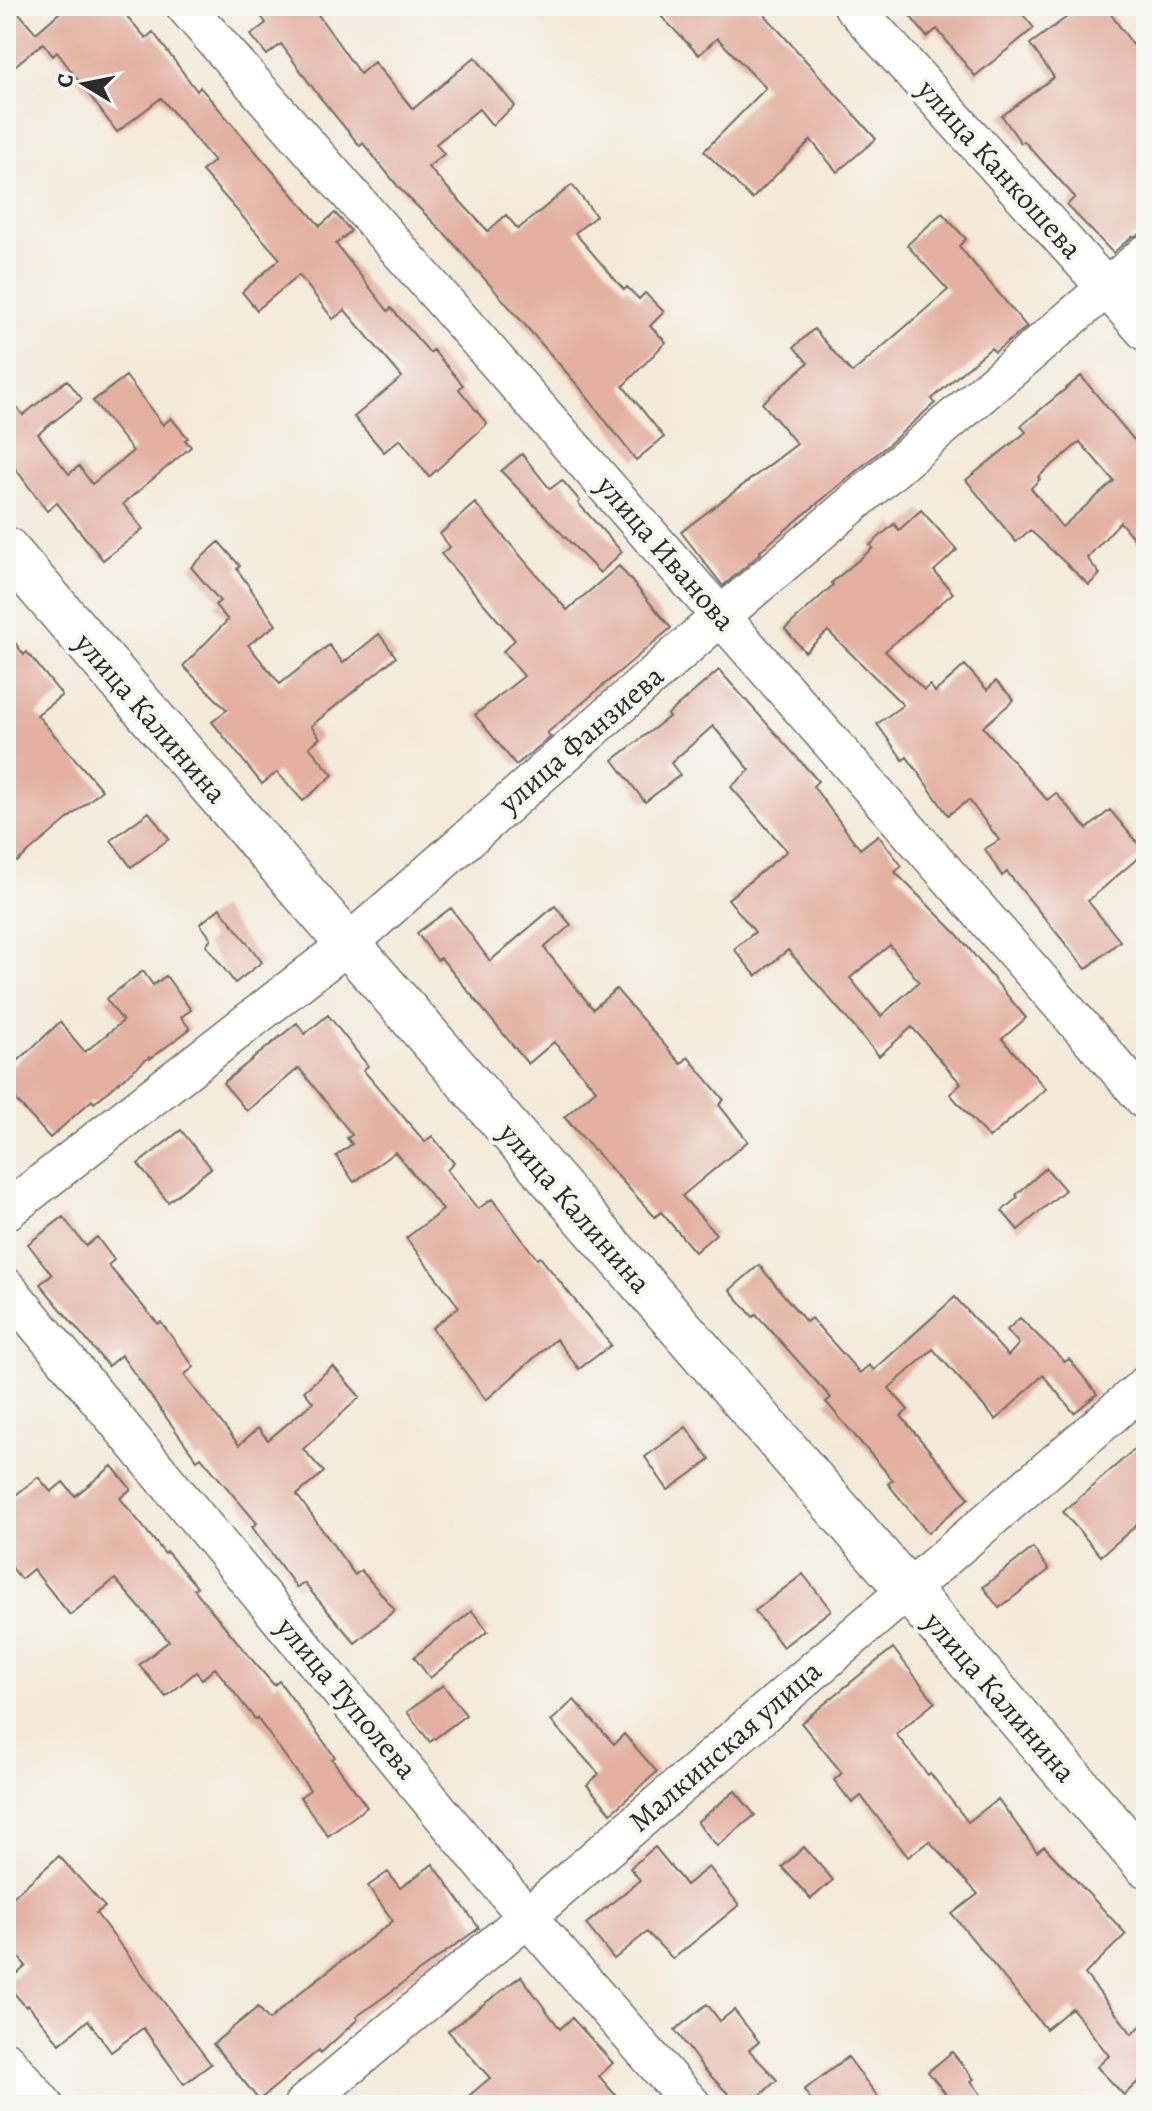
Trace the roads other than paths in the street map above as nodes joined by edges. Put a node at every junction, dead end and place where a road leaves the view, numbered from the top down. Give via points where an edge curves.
1 (185, 6) edge
2 (853, 6) edge
3 (1146, 254) edge
4 (1106, 287) junction
5 (1146, 332) edge
6 (6, 549) edge
7 (721, 616) junction
8 (347, 945) junction
9 (1146, 1101) edge
10 (6, 1211) edge
11 (6, 1287) edge
12 (1146, 1385) edge
13 (907, 1588) junction
14 (1146, 1865) edge
15 (527, 1917) junction
16 (6, 2061) edge
17 (44, 2105) edge
18 (303, 2105) edge
19 (692, 2105) edge

1 - 7 street, улица Иванова
2 - 4 street, улица Канкошева
3 - 4 street, улица Фанзиева
4 - 5 street, улица Канкошева
4 - 7 street, улица Фанзиева
6 - 8 street, улица Калинина
7 - 8 street, улица Фанзиева
7 - 9 street, улица Иванова
8 - 10 street, улица Фанзиева
8 - 13 street, улица Калинина
11 - 15 street, улица Туполева
12 - 13 street, Малкинская улица
13 - 14 street, улица Калинина
13 - 15 street, Малкинская улица
15 - 18 street, Малкинская улица
15 - 19 street, улица Туполева
16 - 17 street

